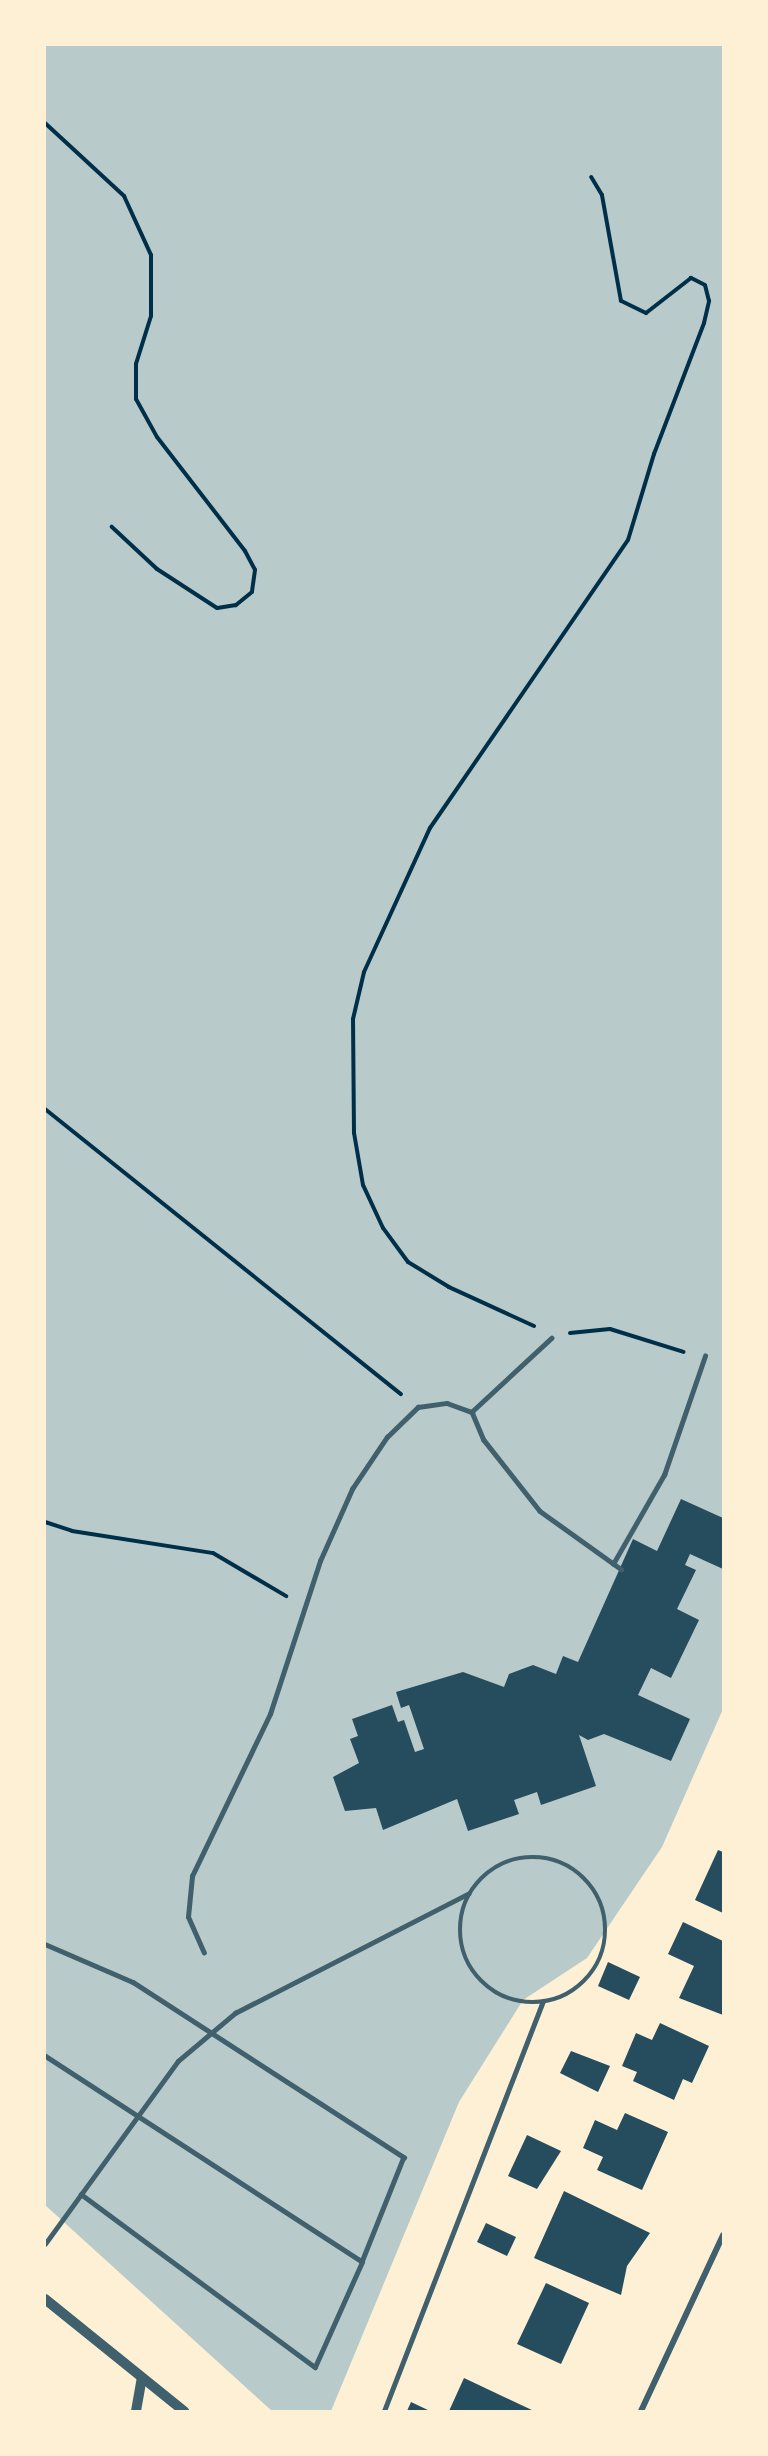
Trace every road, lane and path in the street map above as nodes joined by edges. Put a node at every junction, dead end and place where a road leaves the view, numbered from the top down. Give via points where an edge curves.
1 (45, 123) edge
2 (591, 177) dead end
3 (112, 527) dead end
4 (45, 1109) edge
5 (552, 1338) junction
6 (705, 1356) joint
7 (418, 1407) junction
8 (472, 1412) junction
9 (45, 1522) edge
10 (613, 1564) junction
11 (621, 1569) dead end
12 (304, 1607) junction
13 (468, 1894) junction
14 (45, 1944) edge
15 (204, 1953) dead end
16 (542, 2003) junction
17 (210, 2034) junction
18 (45, 2056) edge
19 (137, 2114) junction
20 (81, 2194) junction
21 (723, 2235) edge
22 (45, 2244) edge
23 (362, 2262) junction
24 (45, 2299) edge
25 (142, 2378) junction
26 (136, 2411) edge
27 (184, 2411) edge
28 (384, 2411) edge
29 (641, 2411) edge

1 - 3 path via 124,196 151,255 151,316 136,364 136,399 157,437 245,551 255,570 252,592 236,605 217,608 157,569
2 - 5 path via 609,222 621,301 646,313 691,278 705,285 709,301 704,323 654,454 628,540 430,828 364,972 353,1019 351,1071 363,1185 383,1228 408,1262
4 - 7 path
5 - 6 path via 580,1330 610,1329
5 - 8 lane
6 - 10 lane via 664,1475
7 - 8 lane via 447,1403
7 - 12 lane via 387,1437 352,1489
8 - 10 lane via 503,1467 540,1510
9 - 12 path via 72,1531 213,1552
10 - 11 lane
12 - 15 lane via 270,1714 192,1876 188,1917
13 - 16 lane via 460,1939 466,1961 497,1994
13 - 16 lane via 498,1866 530,1856 555,1859 594,1888 607,1936 600,1960 566,1996
13 - 17 lane via 235,2013
14 - 17 lane via 133,1982
16 - 28 lane
17 - 19 lane via 178,2061
17 - 23 lane via 404,2157
18 - 19 lane
19 - 20 lane
19 - 23 lane
20 - 22 lane
20 - 23 lane via 315,2367
21 - 29 street
24 - 25 street
25 - 26 street
25 - 27 street

